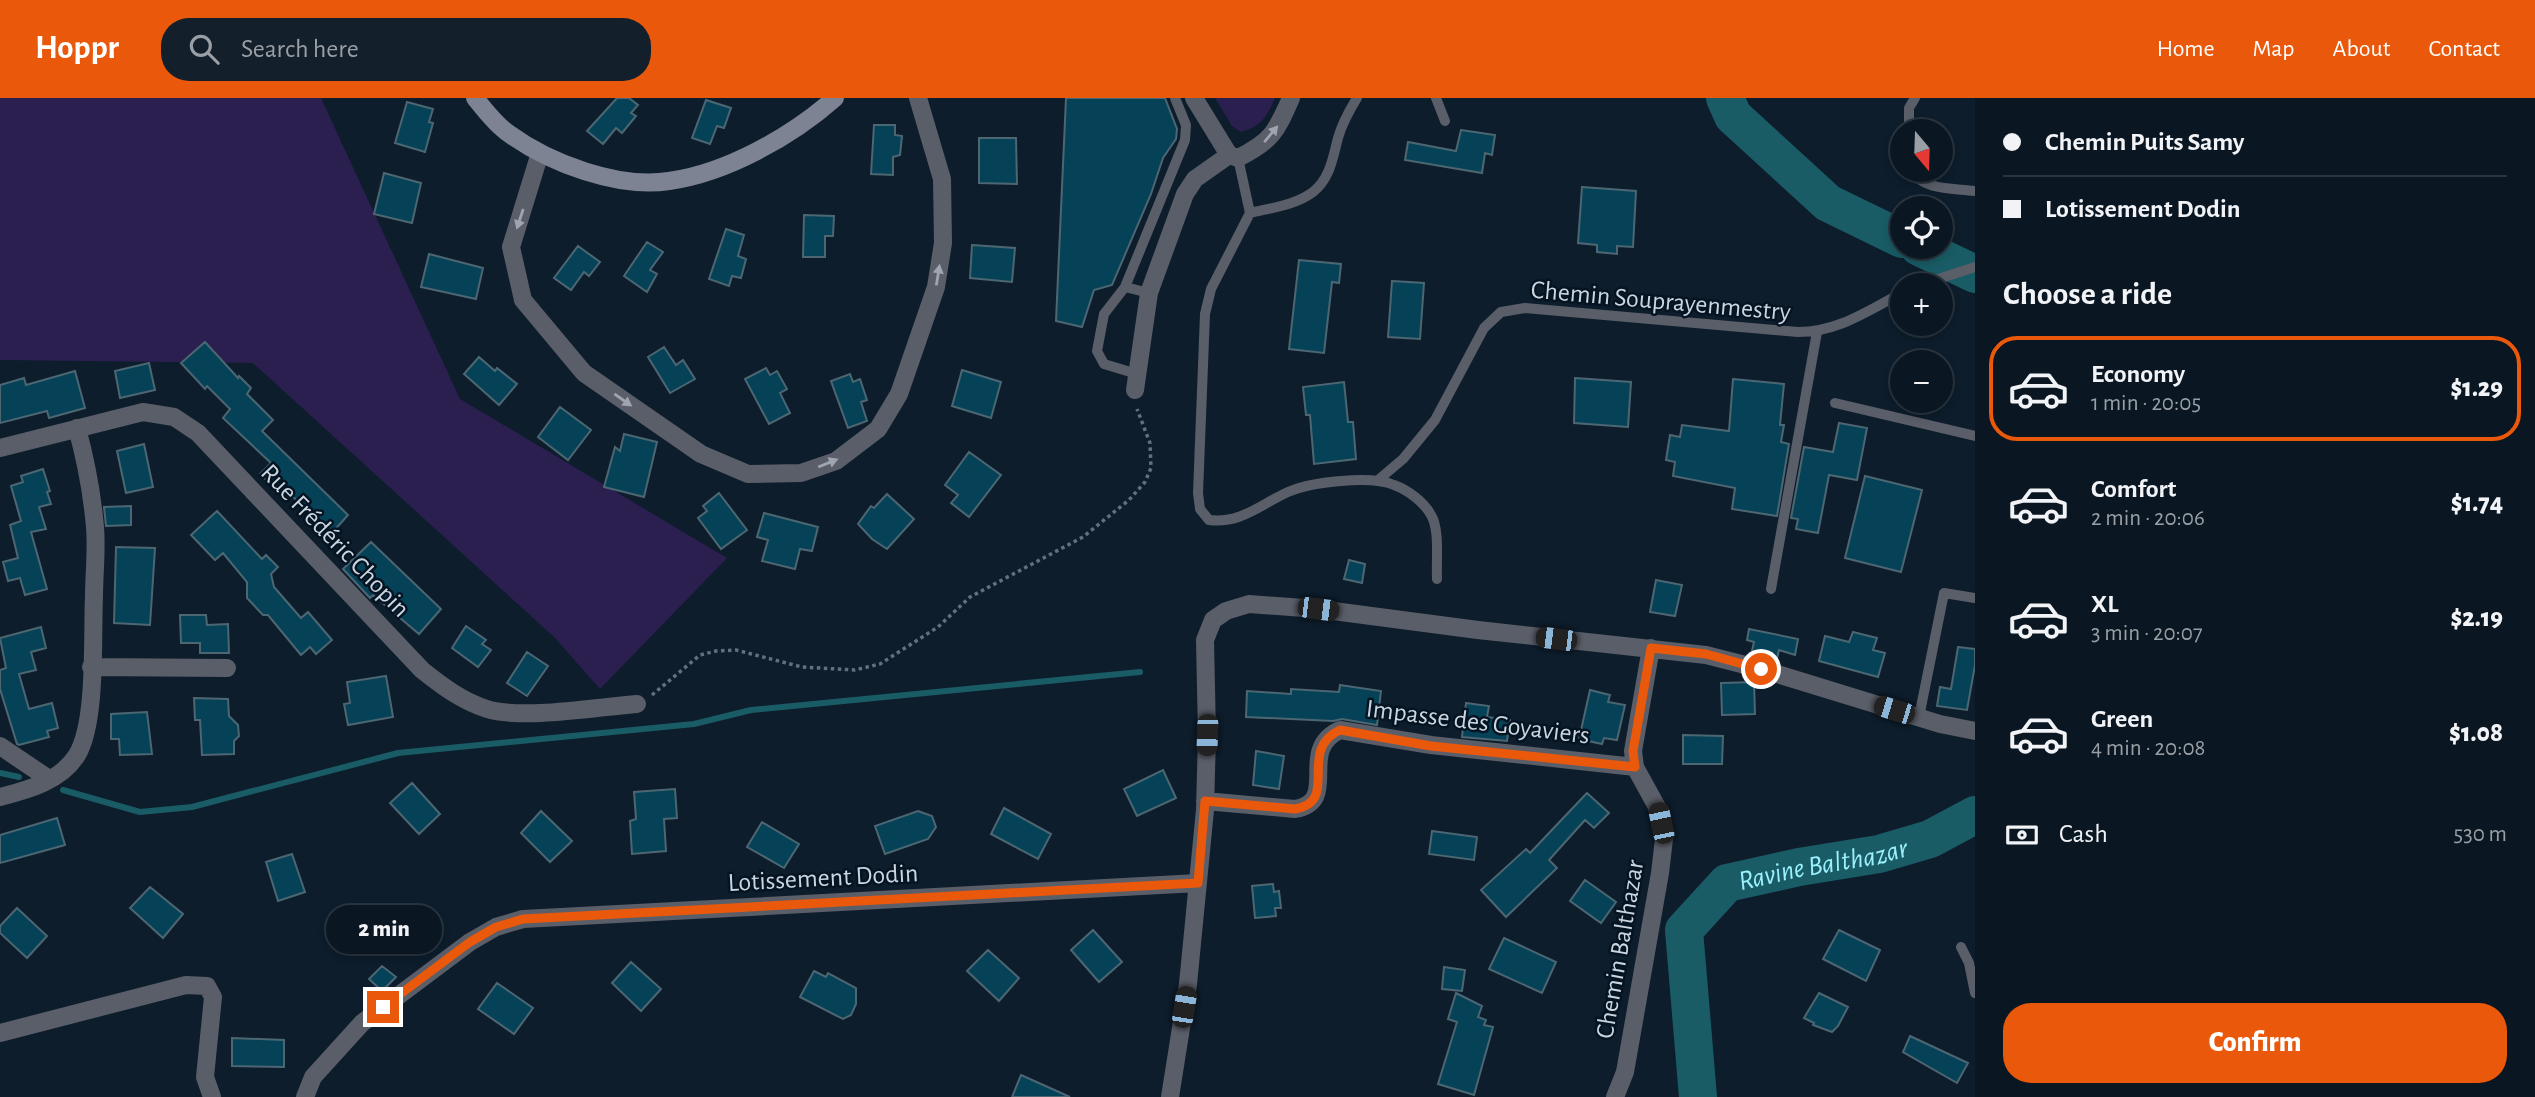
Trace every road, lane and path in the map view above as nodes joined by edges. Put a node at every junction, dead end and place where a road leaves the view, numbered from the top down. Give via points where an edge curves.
1 (475, 98) edge
2 (835, 98) edge
3 (918, 98) edge
4 (1175, 98) edge
5 (1194, 98) edge
6 (1291, 98) edge
7 (1357, 98) edge
8 (1436, 98) edge
9 (1915, 98) edge
10 (1909, 119) edge
11 (1445, 121) dead end
12 (540, 153) junction
13 (1234, 156) junction
14 (1921, 182) edge
15 (1975, 191) edge
16 (1249, 207) junction
17 (1975, 267) edge
18 (1953, 274) edge
19 (1125, 287) junction
20 (1149, 293) junction
21 (1890, 299) edge
22 (1817, 332) junction
23 (1136, 382) junction
24 (1835, 403) dead end
25 (77, 428) junction
26 (1975, 436) edge
27 (0, 448) edge
28 (1377, 481) junction
29 (1437, 579) dead end
30 (1771, 589) dead end
31 (1975, 598) edge
32 (1651, 648) junction
33 (91, 667) junction
34 (227, 668) dead end
35 (637, 704) joint
36 (1919, 718) junction
37 (1975, 731) edge
38 (0, 746) edge
39 (1635, 767) junction
40 (49, 779) junction
41 (0, 797) edge
42 (1205, 801) junction
43 (1198, 883) junction
44 (1961, 947) dead end
45 (1975, 993) edge
46 (0, 1033) edge
47 (212, 1097) edge
48 (305, 1097) edge
49 (1170, 1097) edge
50 (1615, 1097) edge

1 - 12 main road via 506,132
2 - 12 main road via 784,135 699,176 636,182 594,173
12 -> 3 street via 510,247 523,300 584,373 701,454 748,474 801,473 836,461 878,429 899,394 936,287 943,243 942,179
4 - 19 lane via 1186,125 1185,140
5 - 13 street
13 -> 6 street via 1260,146 1276,131
7 - 16 lane via 1324,181 1314,192 1300,199
8 - 11 lane
9 - 10 lane
13 - 16 lane
13 - 20 street via 1195,179 1185,194
14 - 15 lane
16 - 28 lane via 1211,289 1206,314 1200,509 1209,520 1223,522 1302,488
17 - 18 lane
19 - 20 lane
19 - 23 lane via 1104,314 1097,351 1104,364
20 - 23 street
21 - 22 lane, Chemin Souprayenmestry
22 - 28 lane, Chemin Souprayenmestry via 1525,308 1500,312 1484,328 1435,420
22 - 30 lane
23 - 35 path via 1135,402 1150,443 1151,468 1129,500 1083,537 983,589 923,638 880,664 855,670 802,667 736,650 716,651 699,656
24 - 26 lane
25 - 27 street, Rue Frédéric Chopin
25 - 33 street via 96,531
25 - 35 street, Rue Frédéric Chopin via 143,412 174,417 198,433 422,670 453,694 488,709 527,713
28 - 29 lane via 1415,496 1432,516
31 - 36 lane via 1944,593
32 - 36 street via 1706,654
32 - 39 street via 1633,751
32 - 42 street via 1318,609 1249,604 1226,611 1213,620 1205,640
33 - 34 street
33 - 40 street via 86,730 78,754 66,769
36 - 37 street
38 - 40 street
39 - 42 street, Impasse des Goyaviers via 1431,746 1340,730 1320,746 1316,798 1308,806 1295,809
39 - 50 street, Chemin Balthazar via 1657,807 1664,839 1625,1072
40 - 41 street
42 - 43 street
43 - 48 street, Lotissement Dodin via 523,919 470,942 362,1023 313,1077
43 - 49 street
44 - 45 lane
46 - 47 street via 186,985 207,986 213,997 205,1077

